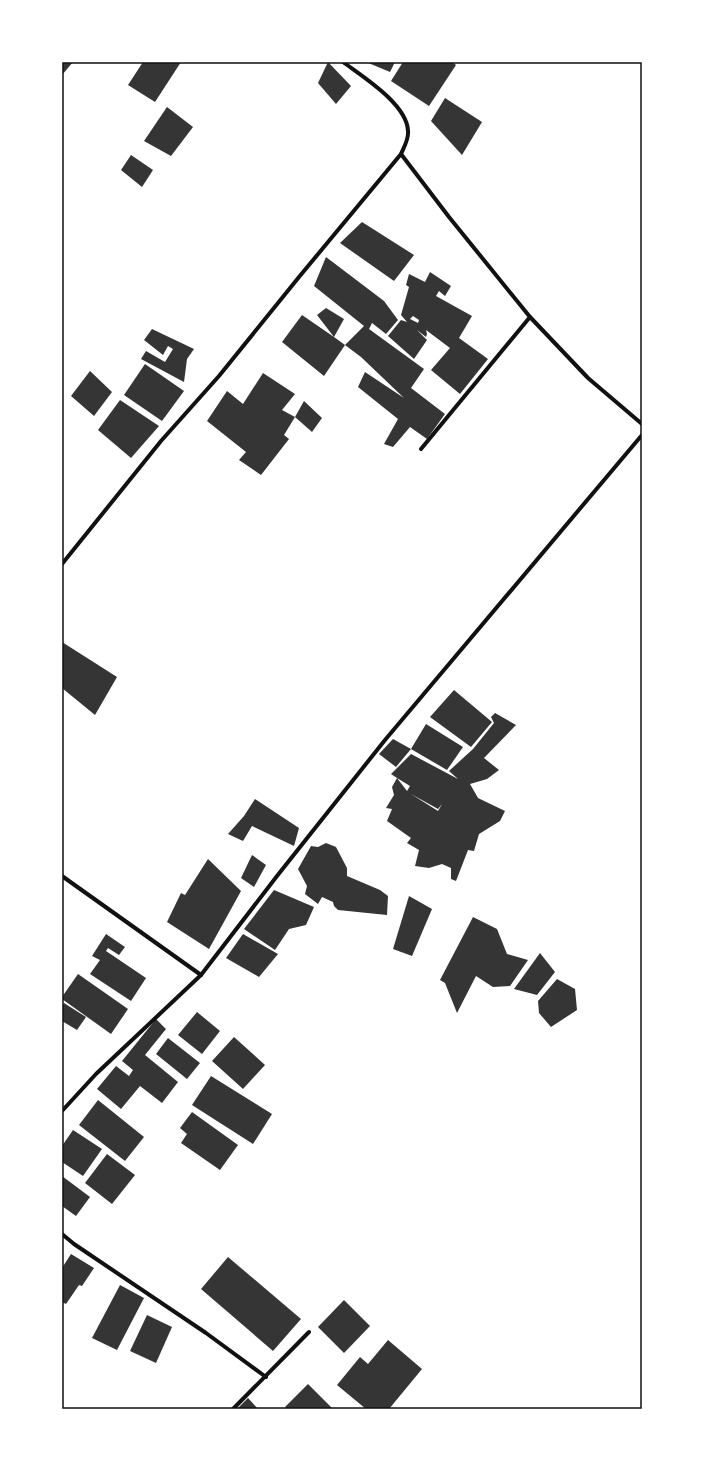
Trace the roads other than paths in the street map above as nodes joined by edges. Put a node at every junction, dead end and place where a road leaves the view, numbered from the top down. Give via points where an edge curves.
1 (343, 62) edge
2 (401, 154) junction
3 (530, 318) junction
4 (642, 424) edge
5 (642, 435) edge
6 (421, 449) dead end
7 (62, 564) edge
8 (62, 876) edge
9 (201, 975) junction
10 (62, 1111) edge
11 (62, 1234) edge
12 (309, 1332) dead end
13 (266, 1377) junction
14 (233, 1409) edge

1 - 2 street via 401,110 407,122 408,132
2 - 3 street
2 - 7 street via 219,376 161,441
3 - 4 street via 588,378
3 - 6 street
5 - 9 street via 385,740
8 - 9 street
9 - 10 street via 96,1074
11 - 13 street
12 - 13 street
13 - 14 street

